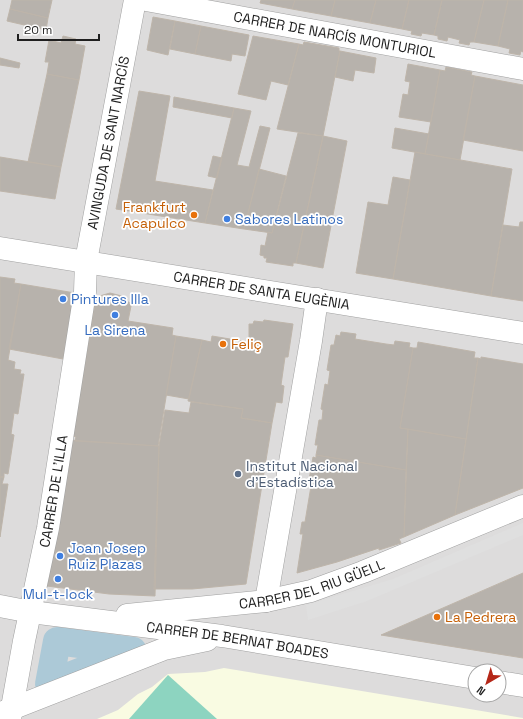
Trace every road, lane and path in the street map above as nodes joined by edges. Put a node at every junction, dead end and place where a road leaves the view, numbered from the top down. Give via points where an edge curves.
1 (135, 0) edge
2 (146, 0) edge
3 (523, 69) edge
4 (0, 248) edge
5 (86, 261) junction
6 (317, 299) junction
7 (523, 333) edge
8 (523, 506) edge
9 (266, 601) junction
10 (0, 606) edge
11 (31, 612) junction
12 (89, 619) junction
13 (222, 636) junction
14 (467, 677) edge
15 (507, 683) edge
16 (523, 686) edge
17 (7, 714) edge

1 - 5 street, AVINGUDA DE SANT NARCÍS
2 - 3 street, CARRER DE NARCÍS MONTURIOL
4 - 5 street, CARRER DE SANTA EUGÈNIA
5 - 6 street, CARRER DE SANTA EUGÈNIA
5 - 11 street, CARRER DE L'ILLA via 86,292 48,528
6 - 7 street, CARRER DE SANTA EUGÈNIA
6 - 9 street
8 - 9 street, CARRER DEL RIU GÜELL via 363,572 311,591
9 - 12 street, CARRER DEL RIU GÜELL
10 - 11 street, CARRER DE BERNAT BOADES
11 - 12 street, CARRER DE BERNAT BOADES
11 - 17 street, CARRER DE L'ILLA
12 - 13 street, CARRER DE BERNAT BOADES
13 - 14 street, CARRER DE BERNAT BOADES
13 - 17 street via 164,649
15 - 16 street

